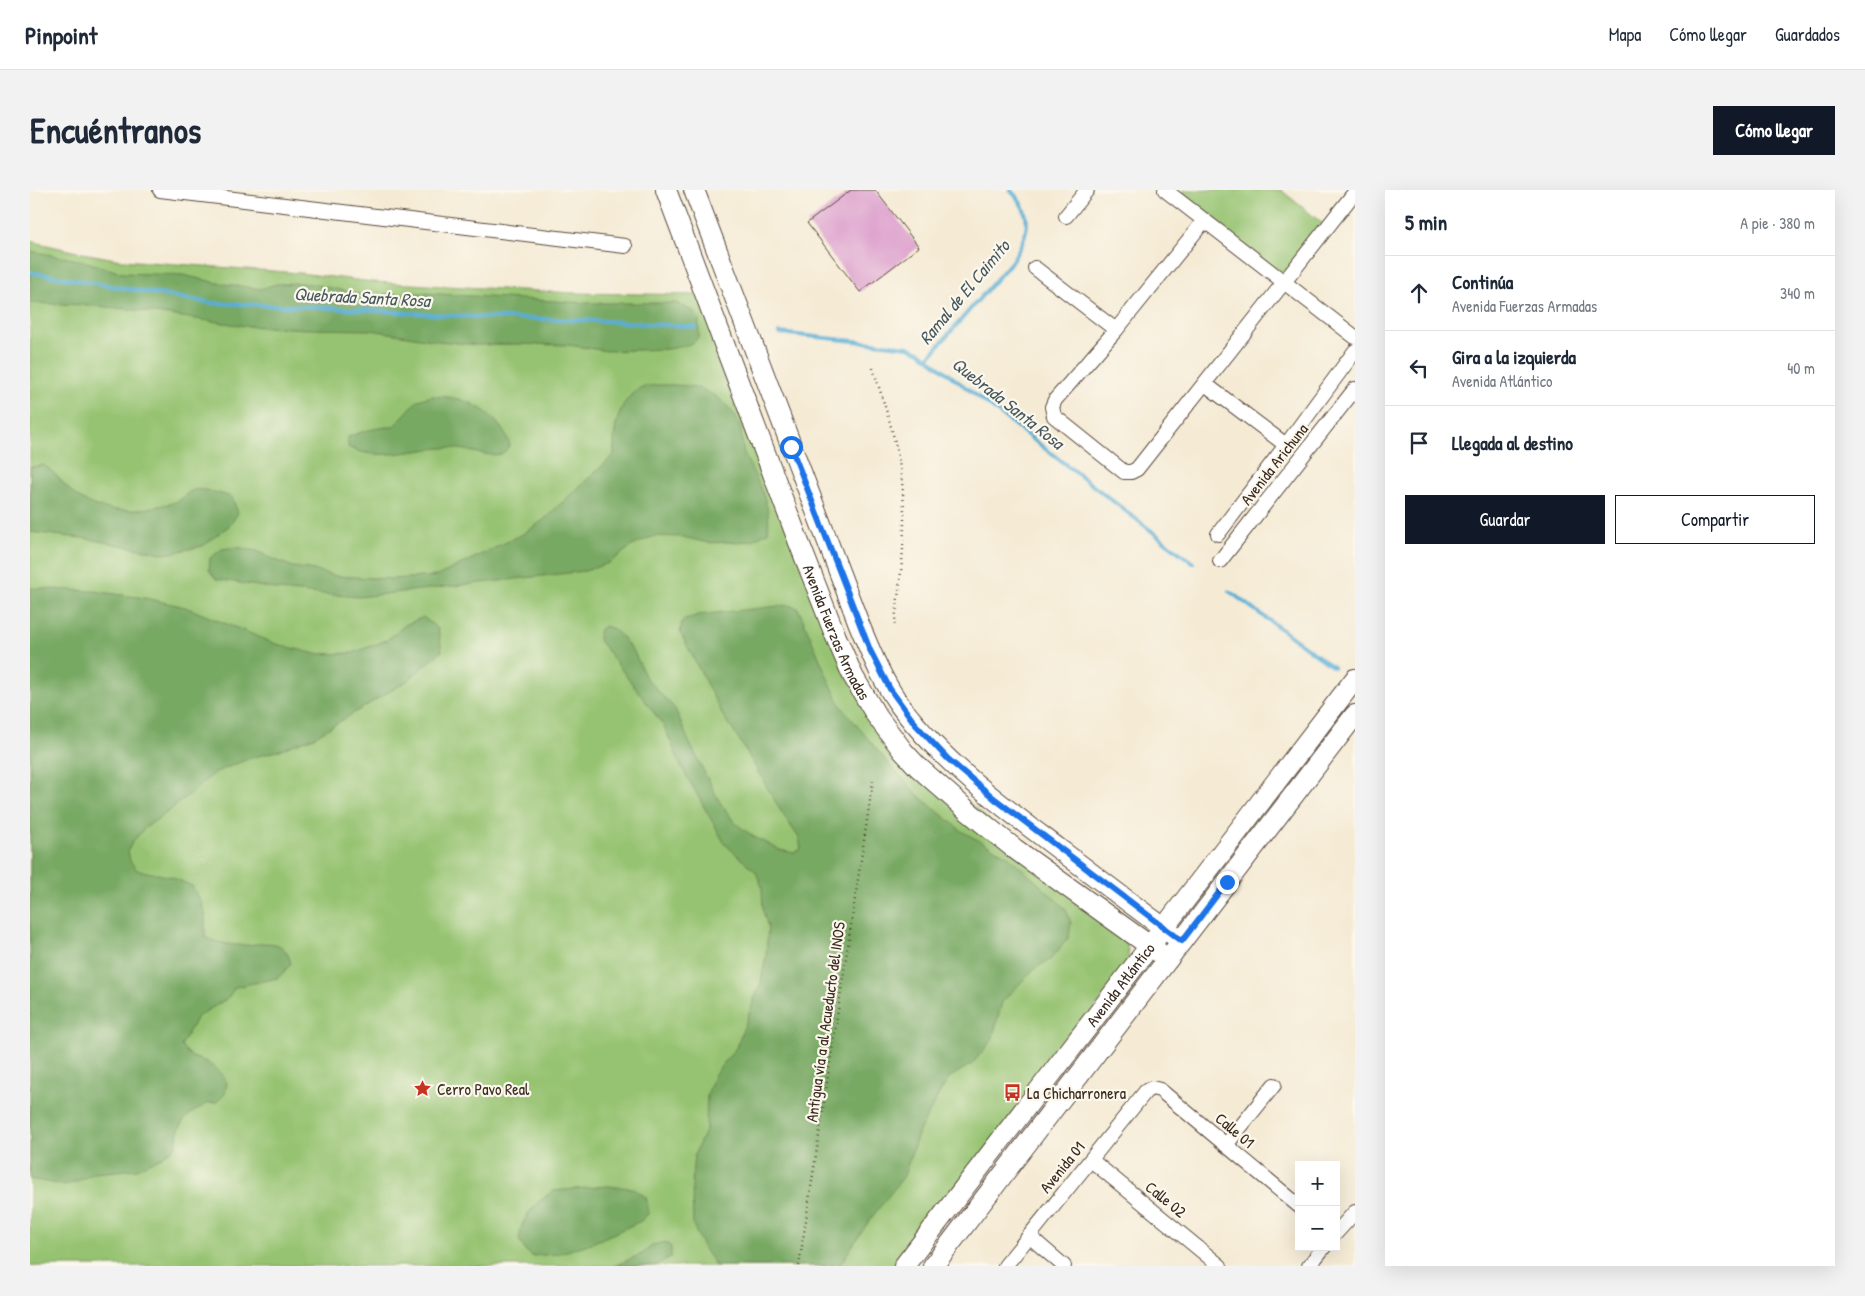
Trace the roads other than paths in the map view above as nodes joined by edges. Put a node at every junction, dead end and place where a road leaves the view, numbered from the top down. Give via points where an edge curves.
1 (160, 190) edge
2 (666, 190) edge
3 (694, 190) edge
4 (1087, 190) edge
5 (1165, 190) edge
6 (1355, 192) edge
7 (206, 193) edge
8 (1066, 216) dead end
9 (1204, 220) junction
10 (625, 246) dead end
11 (1035, 268) dead end
12 (1284, 282) junction
13 (1116, 330) junction
14 (1355, 337) edge
15 (1355, 351) edge
16 (1205, 384) junction
17 (1355, 389) edge
18 (1286, 445) junction
19 (1218, 534) dead end
20 (1220, 561) dead end
21 (1355, 679) edge
22 (1355, 715) edge
23 (1184, 901) junction
24 (1137, 908) junction
25 (1116, 922) junction
26 (1164, 929) junction
27 (1182, 941) junction
28 (1151, 946) junction
29 (1168, 959) junction
30 (1128, 976) junction
31 (1274, 1085) dead end
32 (1146, 1091) joint
33 (1226, 1145) junction
34 (1091, 1160) junction
35 (1295, 1203) edge
36 (1355, 1212) edge
37 (1340, 1229) edge
38 (1029, 1236) junction
39 (1321, 1251) edge
40 (904, 1266) edge
41 (933, 1266) edge
42 (1005, 1266) edge
43 (1064, 1266) edge
44 (1220, 1266) edge
45 (1309, 1266) edge

1 - 7 street
2 - 25 street, Avenida Fuerzas Armadas via 798,540 846,659 867,701 903,751 938,786 1016,849
3 - 24 street, Avenida Fuerzas Armadas via 842,582 890,689 916,725 948,759 1021,820
4 - 8 street
5 - 9 street
6 - 12 street
7 - 10 street
9 - 12 street
9 - 13 street
11 - 13 street
12 - 14 street
12 - 16 street
13 - 16 street via 1052,407 1054,416 1124,472 1137,469
15 - 18 street
16 - 18 street
17 - 20 street, Avenida Arichuna
18 - 19 street
21 - 23 street, Avenida Atlántico
22 - 27 street, Avenida Atlántico
23 - 24 street via 1167,909 1147,911
23 - 26 street, Avenida Atlántico
24 - 26 street, Avenida Fuerzas Armadas
25 - 28 street, Avenida Fuerzas Armadas
25 - 30 street via 1127,942
26 - 27 street, Avenida Fuerzas Armadas
26 - 28 street, Avenida Atlántico
27 - 29 street, Avenida Atlántico
28 - 29 street, Avenida Fuerzas Armadas
28 - 30 street, Avenida Atlántico
29 - 41 street, Avenida Atlántico
30 - 40 street, Avenida Atlántico
31 - 33 street
32 - 33 street, Calle 01 via 1152,1088 1160,1090
32 - 34 street, Avenida 01
33 - 35 street, Calle 01
34 - 38 street, Avenida 01
34 - 44 street, Calle 02
36 - 37 street
38 - 42 street, Avenida 01
38 - 43 street
39 - 45 street

